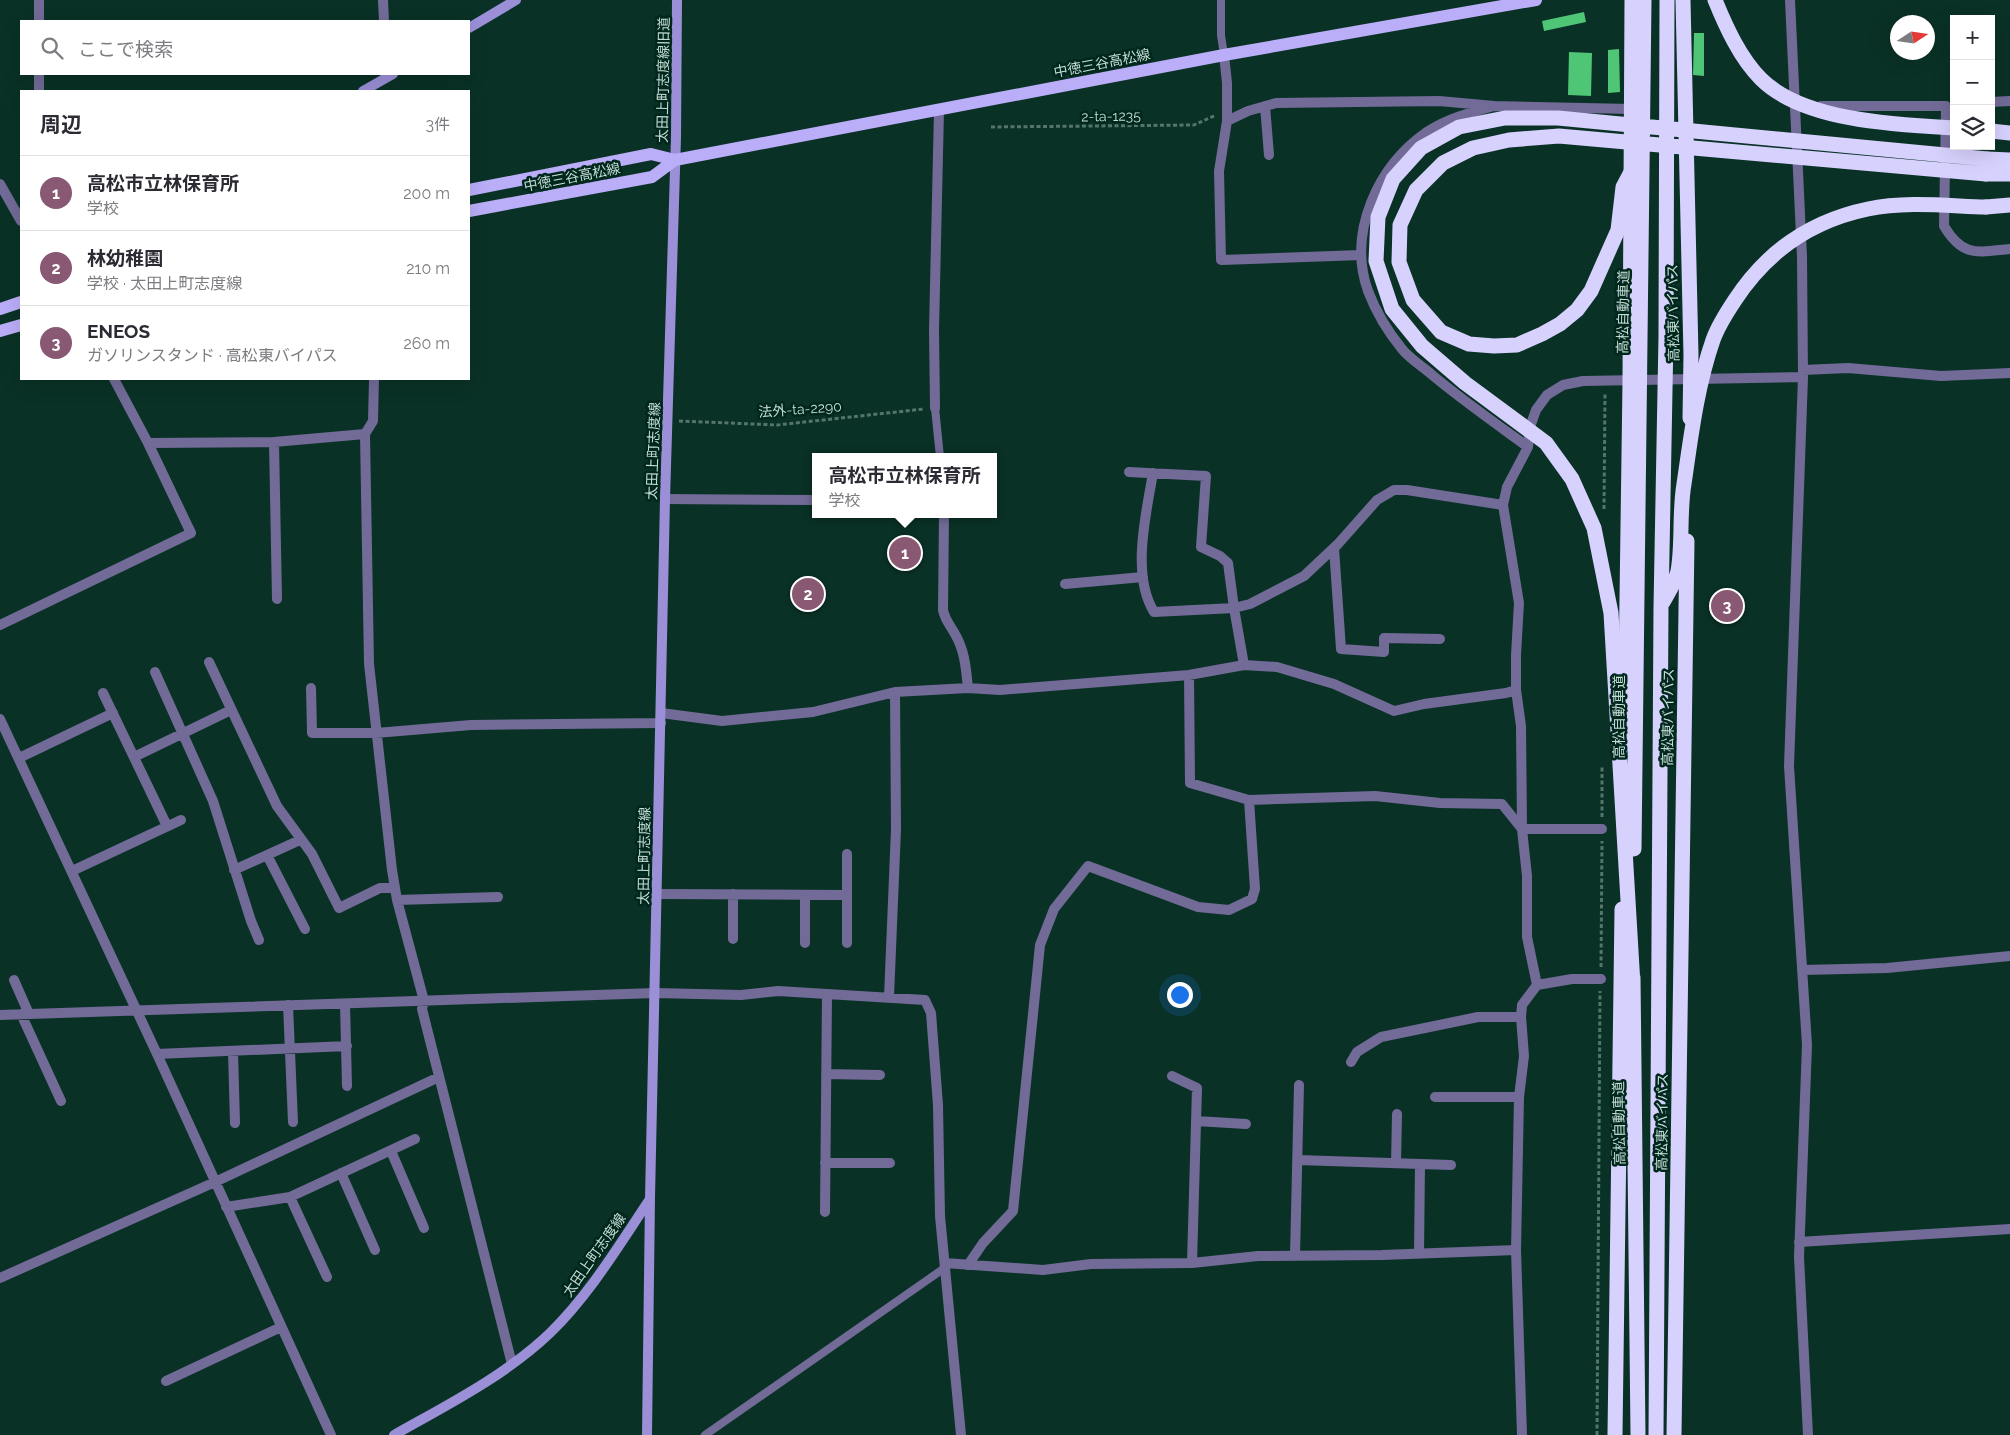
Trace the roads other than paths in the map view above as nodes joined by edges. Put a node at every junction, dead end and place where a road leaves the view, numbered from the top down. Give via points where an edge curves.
1 (39, 0) edge
2 (382, 0) edge
3 (516, 0) edge
4 (677, 0) edge
5 (1220, 0) edge
6 (1536, 0) edge
7 (1632, 0) edge
8 (1644, 0) edge
9 (1667, 0) edge
10 (1683, 0) edge
11 (1715, 0) edge
12 (1790, 0) edge
13 (39, 20) edge
14 (384, 20) edge
15 (470, 27) edge
16 (1224, 55) junction
17 (39, 75) edge
18 (388, 75) edge
19 (374, 88) edge
20 (39, 90) edge
21 (2010, 101) edge
22 (1995, 102) edge
23 (1265, 106) junction
24 (1494, 106) junction
25 (1794, 106) junction
26 (1950, 106) edge
27 (939, 110) junction
28 (1632, 110) junction
29 (1228, 121) junction
30 (1950, 128) edge
31 (1995, 131) edge
32 (2010, 133) edge
33 (1641, 152) junction
34 (1269, 155) dead end
35 (675, 160) junction
36 (2010, 160) edge
37 (1986, 167) junction
38 (2010, 174) edge
39 (0, 184) edge
40 (470, 190) edge
41 (2010, 205) edge
42 (470, 212) edge
43 (20, 216) edge
44 (2010, 248) edge
45 (1361, 255) junction
46 (20, 302) edge
47 (0, 309) edge
48 (20, 325) edge
49 (0, 331) edge
50 (2010, 372) edge
51 (1803, 373) junction
52 (115, 380) edge
53 (374, 380) edge
54 (1690, 380) junction
55 (1630, 381) junction
56 (935, 408) joint
57 (365, 434) junction
58 (274, 442) junction
59 (148, 444) junction
60 (1528, 447) junction
61 (940, 453) edge
62 (1129, 472) dead end
63 (1153, 474) junction
64 (665, 499) junction
65 (812, 500) edge
66 (1504, 505) junction
67 (944, 518) edge
68 (1334, 548) junction
69 (1143, 577) junction
70 (1065, 584) dead end
71 (277, 599) dead end
72 (1661, 607) junction
73 (1234, 608) junction
74 (0, 625) edge
75 (1440, 638) dead end
76 (209, 662) dead end
77 (1244, 665) junction
78 (155, 672) dead end
79 (1189, 675) junction
80 (311, 688) dead end
81 (968, 688) junction
82 (1516, 690) junction
83 (895, 692) junction
84 (103, 693) dead end
85 (231, 710) junction
86 (113, 713) junction
87 (0, 718) edge
88 (661, 718) junction
89 (183, 733) junction
90 (376, 733) junction
91 (134, 757) junction
92 (19, 758) junction
93 (1249, 800) junction
94 (181, 820) dead end
95 (166, 826) junction
96 (1522, 829) junction
97 (1602, 829) road end
98 (300, 840) junction
99 (847, 854) dead end
100 (268, 857) junction
101 (234, 870) junction
102 (72, 871) junction
103 (395, 888) junction
104 (657, 894) junction
105 (733, 894) junction
106 (805, 895) junction
107 (847, 895) junction
108 (498, 898) dead end
109 (397, 900) junction
110 (305, 929) dead end
111 (733, 939) dead end
112 (260, 940) dead end
113 (806, 943) dead end
114 (847, 943) dead end
115 (2010, 956) edge
116 (1802, 970) junction
117 (1600, 979) road end
118 (14, 980) dead end
119 (1537, 985) junction
120 (1633, 985) junction
121 (655, 993) junction
122 (826, 994) junction
123 (889, 997) junction
124 (424, 1001) junction
125 (346, 1004) junction
126 (288, 1006) junction
127 (137, 1011) junction
128 (25, 1014) junction
129 (0, 1015) edge
130 (1521, 1017) junction
131 (347, 1046) junction
132 (291, 1048) junction
133 (233, 1051) junction
134 (157, 1054) junction
135 (1351, 1062) dead end
136 (826, 1074) junction
137 (880, 1075) dead end
138 (439, 1076) junction
139 (1172, 1076) dead end
140 (1299, 1084) dead end
141 (348, 1086) dead end
142 (1435, 1097) dead end
143 (1519, 1097) junction
144 (61, 1102) dead end
145 (1397, 1114) dead end
146 (1196, 1121) junction
147 (293, 1122) dead end
148 (235, 1123) dead end
149 (1246, 1124) dead end
150 (415, 1139) dead end
151 (391, 1151) junction
152 (1298, 1160) junction
153 (825, 1163) junction
154 (890, 1163) dead end
155 (1396, 1163) junction
156 (1420, 1164) junction
157 (1451, 1165) dead end
158 (341, 1173) junction
159 (215, 1182) junction
160 (290, 1197) junction
161 (650, 1198) junction
162 (226, 1207) junction
163 (825, 1212) dead end
164 (424, 1228) dead end
165 (2010, 1229) edge
166 (1799, 1242) junction
167 (375, 1250) dead end
168 (1516, 1250) junction
169 (1419, 1254) junction
170 (1295, 1256) junction
171 (1192, 1263) junction
172 (946, 1265) junction
173 (968, 1265) junction
174 (327, 1277) dead end
175 (0, 1278) edge
176 (281, 1327) junction
177 (512, 1364) junction
178 (166, 1381) dead end
179 (331, 1435) edge
180 (394, 1435) edge
181 (647, 1435) edge
182 (705, 1435) edge
183 (961, 1435) edge
184 (1523, 1435) edge
185 (1615, 1435) edge
186 (1638, 1435) edge
187 (1656, 1435) edge
188 (1674, 1435) edge
189 (1808, 1435) edge

1 - 13 street
2 - 14 street
3 - 15 main road
4 - 35 main road, 太田上町志度線旧道
5 - 16 lane
6 - 16 main road, 中徳三谷高松線
7 - 28 highway
8 - 33 highway, 高松自動車道, bridge
9 - 72 highway, bridge
10 - 54 highway, 高松東バイパス
11 - 30 highway, bridge via 1730,37 1761,78 1787,99 1831,113 1878,122
12 - 25 street
16 - 27 main road, 中徳三谷高松線
16 - 29 street
17 - 20 street
18 - 19 main road
21 - 22 street
23 - 24 street via 1276,102 1439,101
23 - 29 street
23 - 34 street
24 - 28 street
24 - 45 street via 1465,114 1428,131 1389,168 1375,192 1363,228
25 - 26 street
25 - 51 street via 1802,257
26 - 44 street via 1944,226 1958,244 1973,252
27 - 35 main road, 中徳三谷高松線
27 - 56 street
28 - 55 highway
29 - 45 street via 1219,171 1221,260
31 - 32 highway
33 - 37 highway, bridge via 1623,187 1618,230 1591,291 1560,324 1516,345 1469,344 1441,332 1413,300 1399,262 1400,225 1416,190 1443,163 1473,148 1509,140 1559,136
33 - 120 highway, 高松自動車道, bridge
35 - 40 main road, 中徳三谷高松線 via 651,154
35 - 42 main road, 中徳三谷高松線 via 652,177
35 - 64 main road, 太田上町志度線
36 - 37 highway
37 - 38 highway
37 - 120 highway, bridge via 1558,118 1505,118 1458,127 1421,148 1393,179 1378,217 1376,261 1392,308 1422,346 1546,444 1572,479 1594,528 1611,613
39 - 43 street
41 - 72 highway, bridge via 1869,208 1812,228 1766,260 1728,310 1714,337 1703,370 1683,487 1678,573
45 - 60 street via 1368,290 1383,323 1404,352
46 - 47 main road
48 - 49 main road
50 - 51 street via 1941,376 1848,368
51 - 54 street
51 - 116 street via 1789,766
52 - 59 street
53 - 57 street via 373,422
54 - 55 street
54 - 188 highway, 高松東バイパス
55 - 60 street via 1562,384 1547,395 1536,410
55 - 185 highway
56 - 61 lane
57 - 58 street
57 - 90 street via 369,664
58 - 59 street
58 - 71 street
59 - 74 street via 191,533
60 - 66 street via 1507,487
62 - 63 street
63 - 69 street via 1143,538
63 - 73 street via 1206,476 1201,547 1228,563
64 - 65 street
64 - 88 main road, 太田上町志度線
66 - 68 street via 1420,491 1394,490 1377,500
66 - 82 street via 1520,603
67 - 81 street via 942,610 963,652
68 - 73 street via 1304,576 1250,604
68 - 75 street via 1340,649 1384,652 1384,638
69 - 70 street
69 - 73 street via 1154,612
72 - 187 highway, bridge
73 - 77 street
76 - 85 street
77 - 79 street
77 - 82 street via 1277,667 1318,679 1394,711
78 - 89 street
79 - 81 street via 1000,690
79 - 93 street via 1190,783
80 - 90 street via 312,733
81 - 83 street
82 - 96 street via 1521,726
83 - 88 street via 792,715 722,721
83 - 123 street via 896,829
84 - 86 street
85 - 89 street
85 - 98 street via 277,806
86 - 91 street
86 - 92 street
87 - 92 street
88 - 90 street via 471,725
88 - 104 main road, 太田上町志度線
89 - 91 street
89 - 101 street via 213,800
90 - 103 street
91 - 95 street
92 - 102 street
93 - 96 street via 1375,796 1440,803 1502,804
93 - 173 street via 1255,889 1252,900 1228,910 1198,907 1088,866 1054,909 1040,945 1014,1211 983,1243
94 - 95 street
95 - 102 street
96 - 97 street
96 - 119 street via 1528,937
98 - 100 street
98 - 103 street via 312,854 339,908 380,888
99 - 107 street
100 - 101 street
100 - 110 street
101 - 112 street
102 - 127 street
103 - 109 street
104 - 105 street
104 - 121 main road, 太田上町志度線
105 - 106 street
105 - 111 street
106 - 107 street
106 - 113 street
107 - 114 street
108 - 109 street
109 - 124 street
115 - 116 street via 1887,968
116 - 166 street via 1807,1045
117 - 119 street via 1572,979
118 - 128 street
119 - 130 street via 1522,1005
120 - 186 highway, 高松自動車道, bridge
121 - 122 street via 741,995 778,991
121 - 124 street
121 - 161 main road, 太田上町志度線
122 - 123 street
122 - 136 street
123 - 172 street via 925,1000 931,1013 938,1105 940,1216
124 - 125 street
124 - 138 street via 422,1009
125 - 126 street
125 - 131 street
126 - 127 street
126 - 132 street
127 - 128 street
127 - 134 street
128 - 129 street
128 - 144 street
130 - 135 street via 1478,1017 1381,1037 1357,1052
130 - 143 street via 1524,1056
131 - 132 street
131 - 141 street
132 - 133 street
132 - 147 street
133 - 134 street
133 - 148 street
134 - 159 street
136 - 137 street
136 - 153 street
138 - 159 street
138 - 177 street
139 - 146 street via 1197,1088
140 - 152 street
142 - 143 street
143 - 168 street
145 - 155 street
146 - 149 street
146 - 171 street
150 - 151 street
151 - 158 street
151 - 164 street
152 - 155 street
152 - 170 street
153 - 154 street
153 - 163 street
155 - 156 street
156 - 157 street
156 - 169 street
158 - 160 street
158 - 167 street
159 - 162 street
159 - 175 street
160 - 162 street
160 - 174 street
161 - 177 main road, 太田上町志度線 via 583,1298 549,1334
161 - 181 main road
162 - 176 street
165 - 166 street
166 - 189 street
168 - 169 street
168 - 184 street
169 - 170 street
170 - 171 street via 1258,1256
171 - 173 street via 1091,1264 1043,1270
172 - 173 street
172 - 182 lane
172 - 183 street
176 - 178 street
176 - 179 street
177 - 180 main road, 太田上町志度線

